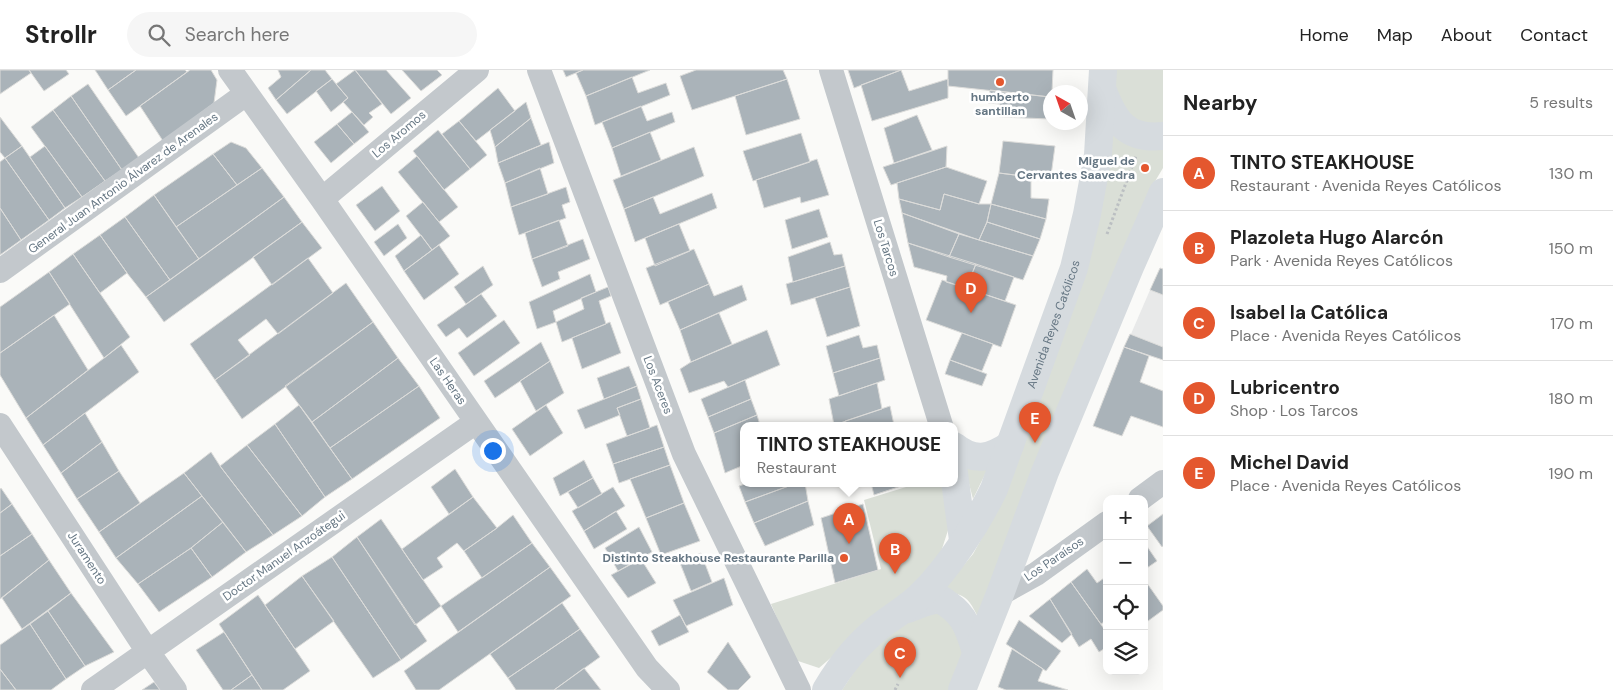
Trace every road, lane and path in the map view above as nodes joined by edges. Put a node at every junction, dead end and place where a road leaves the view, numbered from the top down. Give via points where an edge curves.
1 (230, 70) edge
2 (477, 70) edge
3 (539, 70) edge
4 (831, 70) edge
5 (1103, 81) edge
6 (246, 94) junction
7 (1163, 136) edge
8 (1163, 192) edge
9 (322, 199) junction
10 (0, 271) edge
11 (476, 422) junction
12 (940, 422) edge
13 (0, 425) edge
14 (1010, 445) junction
15 (958, 449) edge
16 (1163, 482) edge
17 (956, 487) edge
18 (1145, 495) edge
19 (1103, 526) edge
20 (963, 540) junction
21 (1000, 594) junction
22 (905, 610) junction
23 (148, 652) junction
24 (976, 652) junction
25 (833, 680) edge
26 (898, 684) dead end
27 (93, 690) edge
28 (175, 690) edge
29 (668, 690) edge
30 (800, 690) edge
31 (810, 690) edge
32 (895, 690) edge
33 (962, 690) edge

1 - 6 street, Las Heras
2 - 9 street, Los Aromos
3 - 30 street, Los Aceres via 684,454
4 - 12 street, Los Tarcos
5 - 7 main road via 1110,111 1119,122 1128,130 1149,137
5 - 14 main road, Avenida Reyes Católicos via 1098,155 1074,268
6 - 9 street, Las Heras
6 - 10 street, General Juan Antonio Álvarez de Arenales
8 - 21 main road via 1049,464
9 - 11 street, Las Heras
11 - 23 street, Doctor Manuel Anzoátegui
11 - 29 street, Las Heras via 647,668
13 - 23 street, Juramento
14 - 15 main road via 983,457 964,454
14 - 20 main road, Avenida Reyes Católicos via 994,489
16 - 18 street
17 - 20 main road
19 - 21 street, Los Paraísos via 1036,574
20 - 22 main road, Avenida Reyes Católicos via 936,578
21 - 24 main road
22 - 24 main road via 943,600 963,617
22 - 25 main road, Avenida Reyes Católicos via 860,643
23 - 27 street, Doctor Manuel Anzoátegui
23 - 28 street, Juramento
24 - 33 main road
25 - 31 street
26 - 32 path

